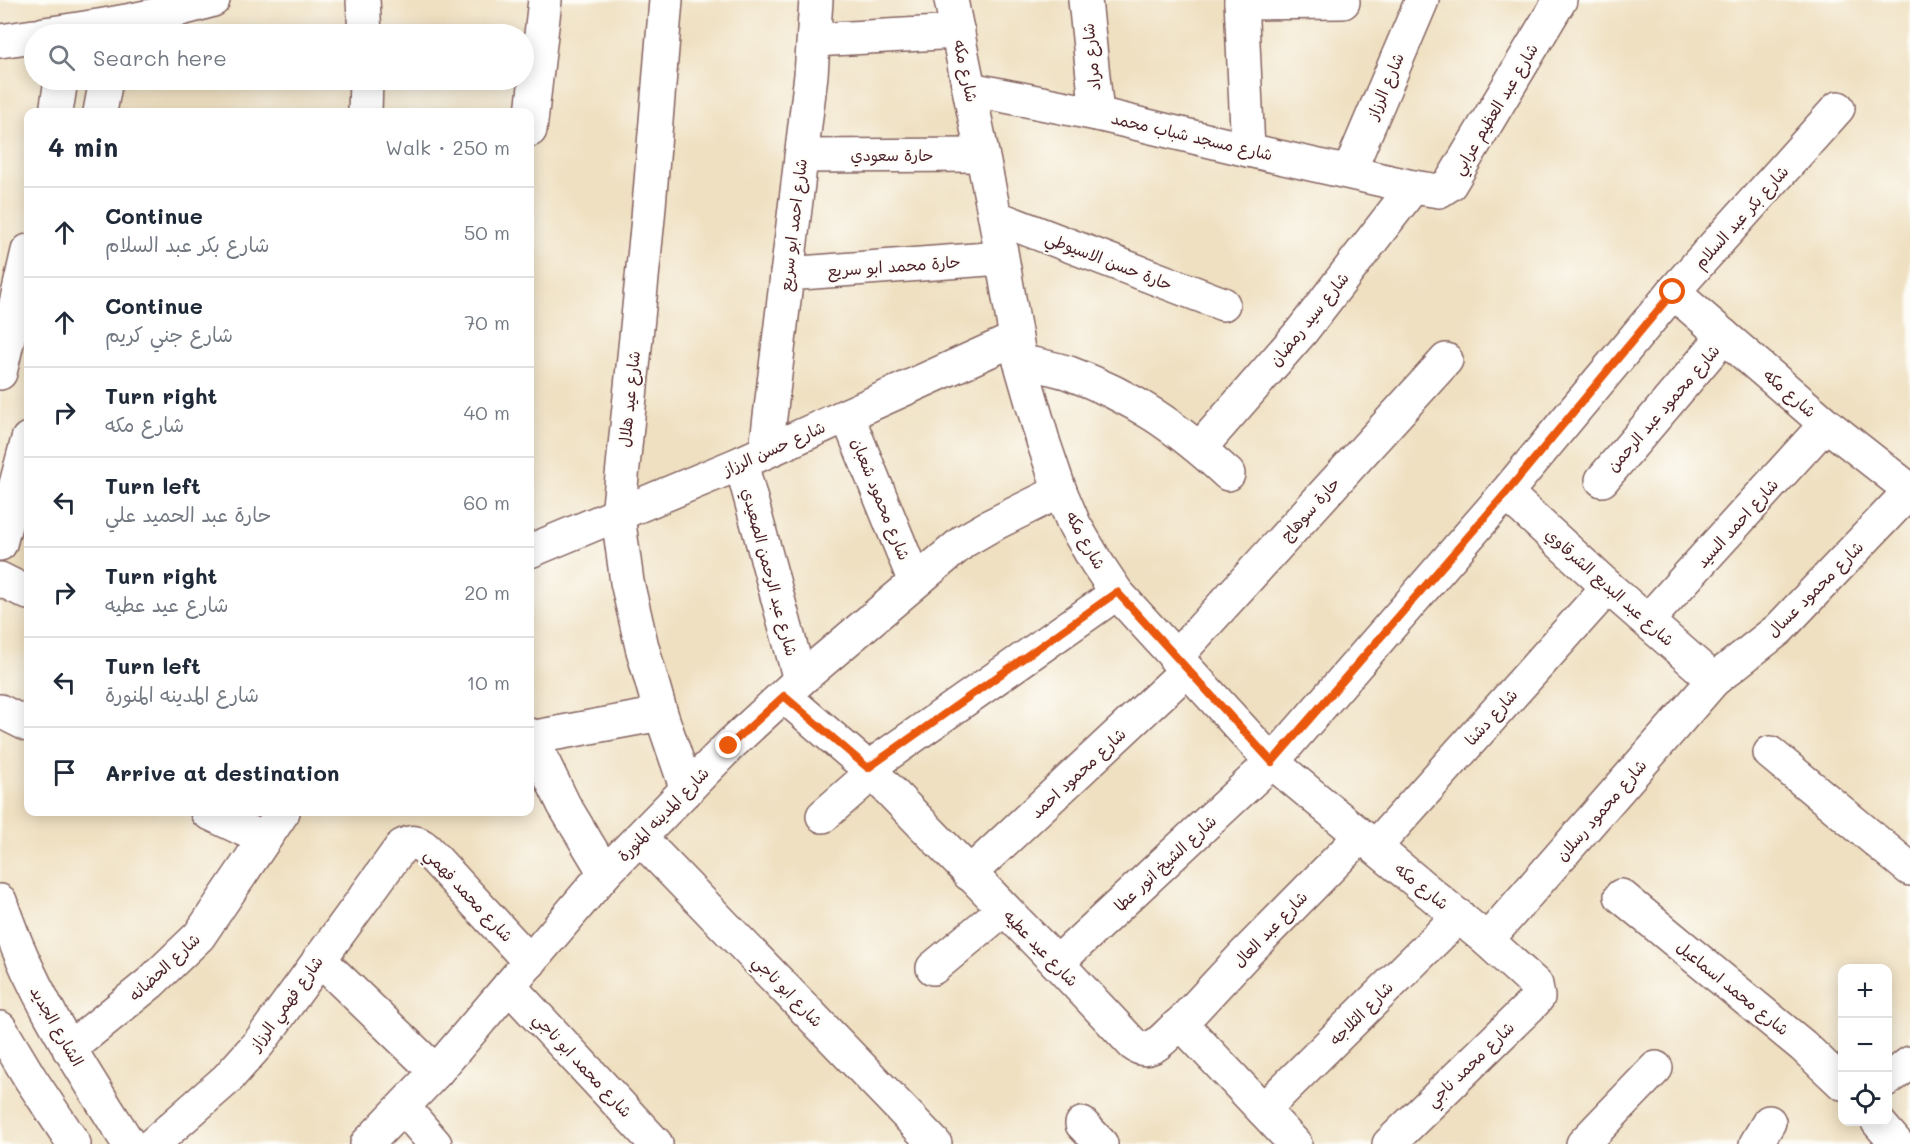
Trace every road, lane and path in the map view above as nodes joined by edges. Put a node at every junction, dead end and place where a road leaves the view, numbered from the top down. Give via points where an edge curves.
1 (213, 0) edge
2 (363, 0) edge
3 (545, 0) edge
4 (666, 0) edge
5 (816, 0) edge
6 (951, 0) edge
7 (1086, 0) edge
8 (1422, 0) edge
9 (1560, 0) edge
10 (1241, 1) edge
11 (1343, 2) dead end
12 (132, 24) edge
13 (364, 24) edge
14 (958, 32) junction
15 (24, 37) edge
16 (814, 40) junction
17 (0, 41) edge
18 (970, 89) junction
19 (59, 90) edge
20 (104, 90) edge
21 (366, 90) edge
22 (57, 108) edge
23 (101, 108) edge
24 (365, 108) edge
25 (533, 108) edge
26 (1838, 108) dead end
27 (1097, 114) junction
28 (1248, 150) junction
29 (982, 155) junction
30 (801, 156) junction
31 (1348, 172) junction
32 (1413, 187) junction
33 (995, 217) junction
34 (1001, 258) junction
35 (24, 268) edge
36 (787, 274) junction
37 (1673, 292) junction
38 (1223, 304) dead end
39 (1724, 336) junction
40 (1018, 350) junction
41 (1446, 360) dead end
42 (0, 373) edge
43 (848, 415) junction
44 (1826, 424) junction
45 (1200, 448) junction
46 (754, 457) junction
47 (24, 460) edge
48 (1228, 474) dead end
49 (1602, 480) dead end
50 (1060, 490) junction
51 (1910, 490) edge
52 (1506, 493) junction
53 (618, 516) junction
54 (0, 544) edge
55 (534, 550) edge
56 (0, 579) edge
57 (915, 582) junction
58 (1608, 587) junction
59 (24, 591) edge
60 (1117, 592) junction
61 (1647, 621) junction
62 (1181, 664) junction
63 (1714, 680) junction
64 (792, 688) junction
65 (0, 711) edge
66 (661, 714) junction
67 (24, 723) edge
68 (534, 736) edge
69 (534, 745) edge
70 (1770, 753) dead end
71 (1272, 762) junction
72 (870, 771) junction
73 (687, 790) junction
74 (215, 816) edge
75 (280, 816) edge
76 (823, 816) dead end
77 (640, 838) junction
78 (264, 839) junction
79 (1368, 842) junction
80 (402, 846) joint
81 (1910, 869) edge
82 (605, 873) junction
83 (969, 874) junction
84 (1621, 896) dead end
85 (0, 901) edge
86 (1004, 909) junction
87 (1459, 916) junction
88 (1487, 940) junction
89 (319, 959) junction
90 (530, 962) junction
91 (1057, 963) junction
92 (933, 968) dead end
93 (1532, 980) joint
94 (509, 986) junction
95 (1181, 1023) junction
96 (0, 1028) edge
97 (69, 1049) junction
98 (1910, 1063) edge
99 (1656, 1068) dead end
100 (436, 1072) junction
101 (1892, 1075) edge
102 (1838, 1079) edge
103 (404, 1108) junction
104 (1263, 1110) junction
105 (1881, 1126) edge
106 (74, 1144) edge
107 (129, 1144) edge
108 (153, 1144) edge
109 (367, 1144) edge
110 (435, 1144) edge
111 (656, 1144) edge
112 (935, 1144) edge
113 (1295, 1144) edge
114 (1389, 1144) edge
115 (1583, 1144) edge
116 (1897, 1144) edge

1 - 12 street
2 - 13 street
3 - 25 street
4 - 53 street, شارع عيد هلال
5 - 16 street, شارع احمد ابو سريع
6 - 14 street, شارع مكه
7 - 27 street, شارع مراد
8 - 31 street, شارع الرزاز
9 - 32 street, شارع عبد العظيم عرابي via 1450,184 1439,191
10 - 11 street
10 - 28 street
14 - 16 street
14 - 18 street, شارع مكه
15 - 17 street
16 - 30 street, شارع احمد ابو سريع
18 - 27 street, شارع مسجد شباب محمد
18 - 29 street, شارع مكه
19 - 22 street
20 - 23 street
21 - 24 street
26 - 37 street, شارع بكر عبد السلام
27 - 28 street, شارع مسجد شباب محمد
28 - 31 street, شارع مسجد شباب محمد
29 - 30 street, حارة سعودي
29 - 33 street, شارع مكه
30 - 36 street, شارع احمد ابو سريع
31 - 32 street, شارع مسجد شباب محمد
32 - 45 street, شارع سيد رمضان via 1302,331
33 - 34 street, شارع مكه
33 - 38 street, حارة حسن الاسيوطي
34 - 36 street, حارة محمد ابو سريع
34 - 40 street, شارع مكه
35 - 42 street
36 - 46 street, شارع احمد ابو سريع
37 - 39 street, شارع مكه
37 - 52 street, شارع بكر عبد السلام
39 - 44 street, شارع مكه
39 - 49 street, شارع محمود عبد الرحمن
40 - 43 street, شارع حسن الرزاز
40 - 45 street via 1112,390 1154,413
40 - 50 street, شارع مكه
41 - 62 street, حارة سوهاج
43 - 46 street, شارع حسن الرزاز
43 - 57 street, شارع محمود شعبان
44 - 51 street, شارع مكه
44 - 61 street, شارع احمد السيد
45 - 48 street
46 - 53 street, شارع حسن الرزاز
46 - 64 street, شارع عبد الرحمن الصعيدي
47 - 54 street
50 - 57 street, شارع المدينه المنورة via 964,541
50 - 60 street, شارع مكه via 1074,524
51 - 63 street, شارع محمود عسال via 1787,621
52 - 58 street, شارع عبد البديع الشرقاوي
52 - 71 street, شارع الشيخ انور عطا
53 - 55 street, شارع حسن الرزاز
53 - 66 street, شارع عيد هلال via 627,582
56 - 59 street
57 - 64 street, شارع المدينه المنورة
58 - 61 street, شارع عبد البديع الشرقاوي
58 - 79 street, شارع دشنا
60 - 62 street, شارع مكه
60 - 72 street
61 - 63 street, شارع عبد البديع الشرقاوي
62 - 71 street, شارع مكه
62 - 83 street, شارع محمود احمد
63 - 88 street, شارع محمود رسلان
64 - 72 street, شارع عيد عطيه
64 - 73 street, شارع المدينه المنورة
65 - 67 street
66 - 68 street
66 - 73 street, شارع عيد هلال
69 - 82 street
70 - 81 street
71 - 79 street, شارع مكه
71 - 91 street, شارع الشيخ انور عطا
72 - 76 street
72 - 83 street, شارع عيد عطيه
73 - 77 street, شارع المدينه المنورة
74 - 78 street
75 - 78 street, شارع الحضانه
77 - 82 street, شارع المدينه المنورة
77 - 112 street, شارع ابو ناجي
78 - 97 street, شارع الحضانه via 199,936 150,983
79 - 87 street, شارع مكه
79 - 95 street, شارع عبد العال via 1247,952
80 - 89 street, شارع فهمي الرزاز
80 - 90 street, شارع محمد فهمي via 419,843 426,849
82 - 90 street, شارع المدينه المنورة
83 - 86 street, شارع عيد عطيه
84 - 102 street, شارع محمد اسماعيل
85 - 97 street, الشارع الجديد via 33,986
86 - 91 street, شارع عيد عطيه
86 - 92 street
87 - 88 street, شارع مكه
87 - 104 street, شارع الثلاجه
88 - 93 street, شارع مكه
89 - 100 street
89 - 108 street, شارع فهمي الرزاز via 259,1043 227,1079
90 - 94 street, شارع المدينه المنورة
91 - 95 street, شارع عيد عطيه via 1139,1049 1155,1046
93 - 114 street, شارع محمد ناجي via 1538,990 1534,1002
94 - 100 street, شارع المدينه المنورة
94 - 111 street, شارع محمد ابو ناجي
95 - 104 street
96 - 106 street
97 - 107 street, الشارع الجديد
98 - 101 street
99 - 115 street
100 - 103 street, شارع المدينه المنورة
103 - 109 street, شارع المدينه المنورة
103 - 110 street
104 - 113 street
105 - 116 street

